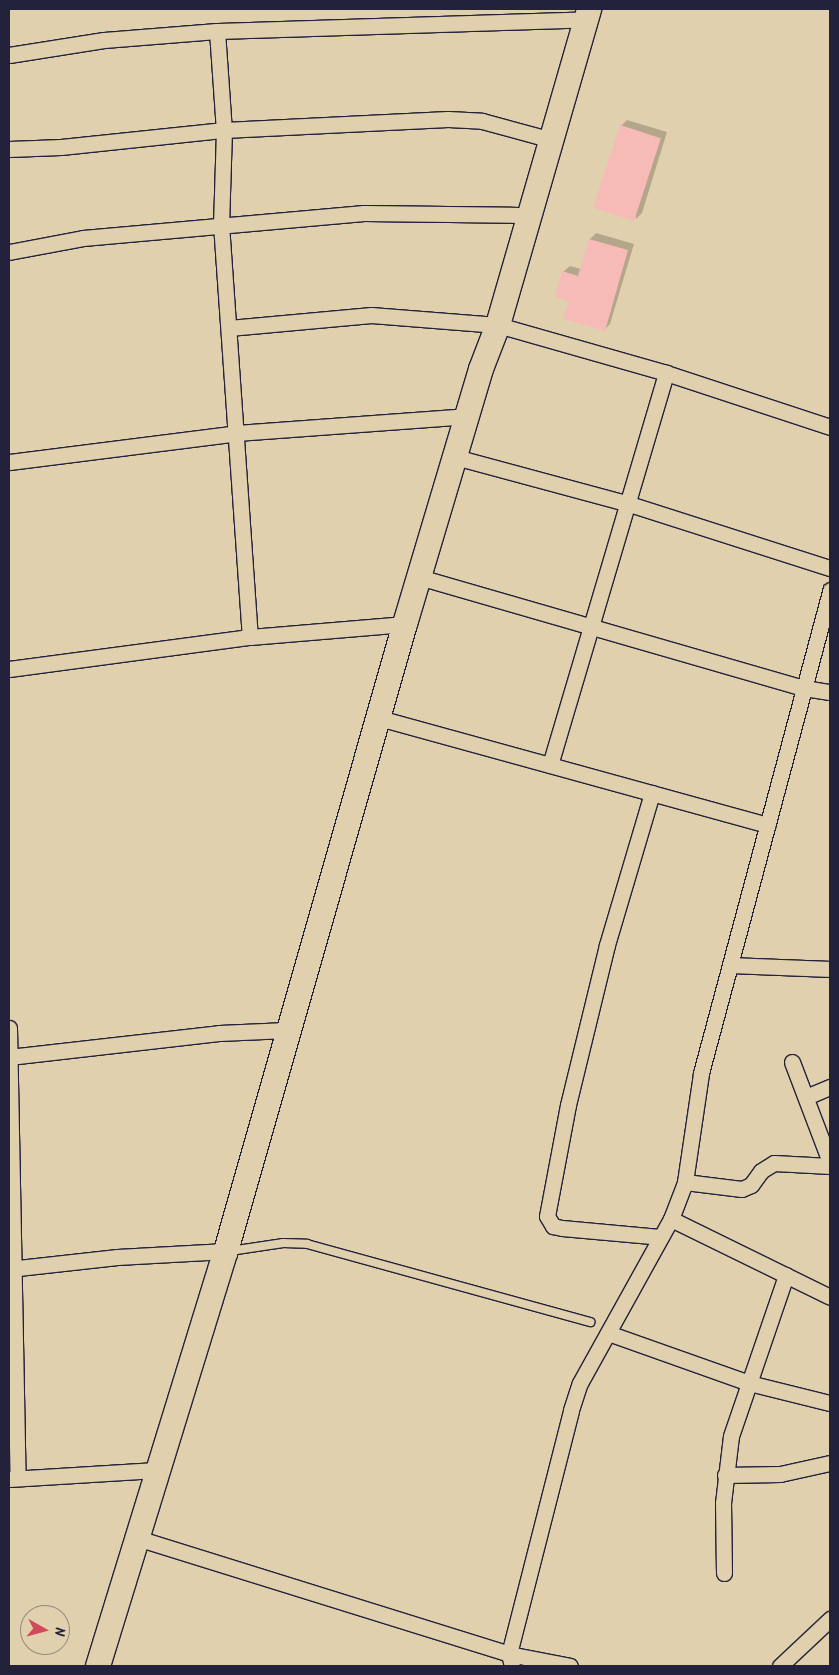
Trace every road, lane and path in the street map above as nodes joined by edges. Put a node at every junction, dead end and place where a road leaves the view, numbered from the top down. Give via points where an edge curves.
1 (580, 12) edge
2 (217, 31) junction
3 (9, 56) edge
4 (224, 130) junction
5 (541, 137) junction
6 (9, 149) edge
7 (518, 215) junction
8 (222, 224) junction
9 (9, 252) edge
10 (492, 324) junction
11 (229, 328) junction
12 (666, 374) junction
13 (468, 416) junction
14 (830, 427) edge
15 (237, 433) junction
16 (455, 456) junction
17 (9, 462) edge
18 (626, 503) junction
19 (830, 568) edge
20 (419, 578) junction
21 (830, 590) edge
22 (405, 624) junction
23 (593, 628) junction
24 (250, 637) junction
25 (9, 669) edge
26 (804, 688) junction
27 (830, 692) edge
28 (379, 718) junction
29 (550, 765) junction
30 (652, 793) junction
31 (768, 825) junction
32 (730, 965) junction
33 (830, 969) edge
34 (9, 1028) edge
35 (287, 1030) junction
36 (10, 1056) edge
37 (792, 1062) dead end
38 (830, 1087) edge
39 (806, 1097) junction
40 (11, 1156) edge
41 (830, 1162) edge
42 (830, 1166) edge
43 (685, 1182) junction
44 (671, 1219) junction
45 (660, 1237) junction
46 (226, 1251) junction
47 (12, 1268) edge
48 (786, 1276) junction
49 (830, 1297) edge
50 (590, 1322) dead end
51 (608, 1333) junction
52 (749, 1382) junction
53 (830, 1403) edge
54 (830, 1463) edge
55 (157, 1470) junction
56 (724, 1475) junction
57 (14, 1479) edge
58 (137, 1538) junction
59 (724, 1573) dead end
60 (830, 1619) edge
61 (510, 1660) edge
62 (98, 1666) edge
63 (570, 1666) edge
64 (780, 1666) edge

1 - 2 street
1 - 5 main road
1 - 10 main road
2 - 3 street via 104,40
2 - 4 street
4 - 5 street via 466,119
4 - 6 street via 61,147
4 - 8 street
5 - 7 main road
7 - 8 street via 364,213
7 - 10 main road
8 - 9 street via 83,238
8 - 11 street
10 - 11 street via 371,315
10 - 12 street
10 - 13 main road via 480,345 481,369
11 - 15 street
12 - 14 street
12 - 18 street
13 - 15 street
13 - 16 main road
15 - 17 street
15 - 24 street
16 - 18 street
16 - 20 main road
18 - 19 street
18 - 23 street
20 - 22 main road
20 - 23 street
21 - 26 street
22 - 24 street
22 - 28 main road
23 - 26 street
23 - 29 street
24 - 25 street
26 - 27 street
26 - 31 street
28 - 29 street
28 - 35 main road
29 - 30 street
30 - 31 street
30 - 45 street via 605,954 568,1105 547,1216 553,1226 562,1228
31 - 32 street
32 - 33 street
32 - 43 street via 701,1073
34 - 36 street
35 - 36 street via 219,1033
35 - 46 main road
36 - 40 street
37 - 39 street
38 - 39 street
39 - 41 street
40 - 47 street
42 - 43 street via 774,1163 761,1171 751,1185 742,1189
43 - 44 street
44 - 45 street
44 - 48 street
45 - 51 street
46 - 47 street
46 - 50 lane via 283,1243 307,1244
46 - 55 main road
47 - 57 street
48 - 49 street
48 - 52 street
51 - 52 street
51 - 61 street via 580,1383 571,1410
52 - 53 street
52 - 56 street via 731,1436
54 - 56 street via 780,1474
55 - 57 street
55 - 58 main road
56 - 59 street
58 - 61 street
58 - 62 main road
60 - 64 street
61 - 63 street

